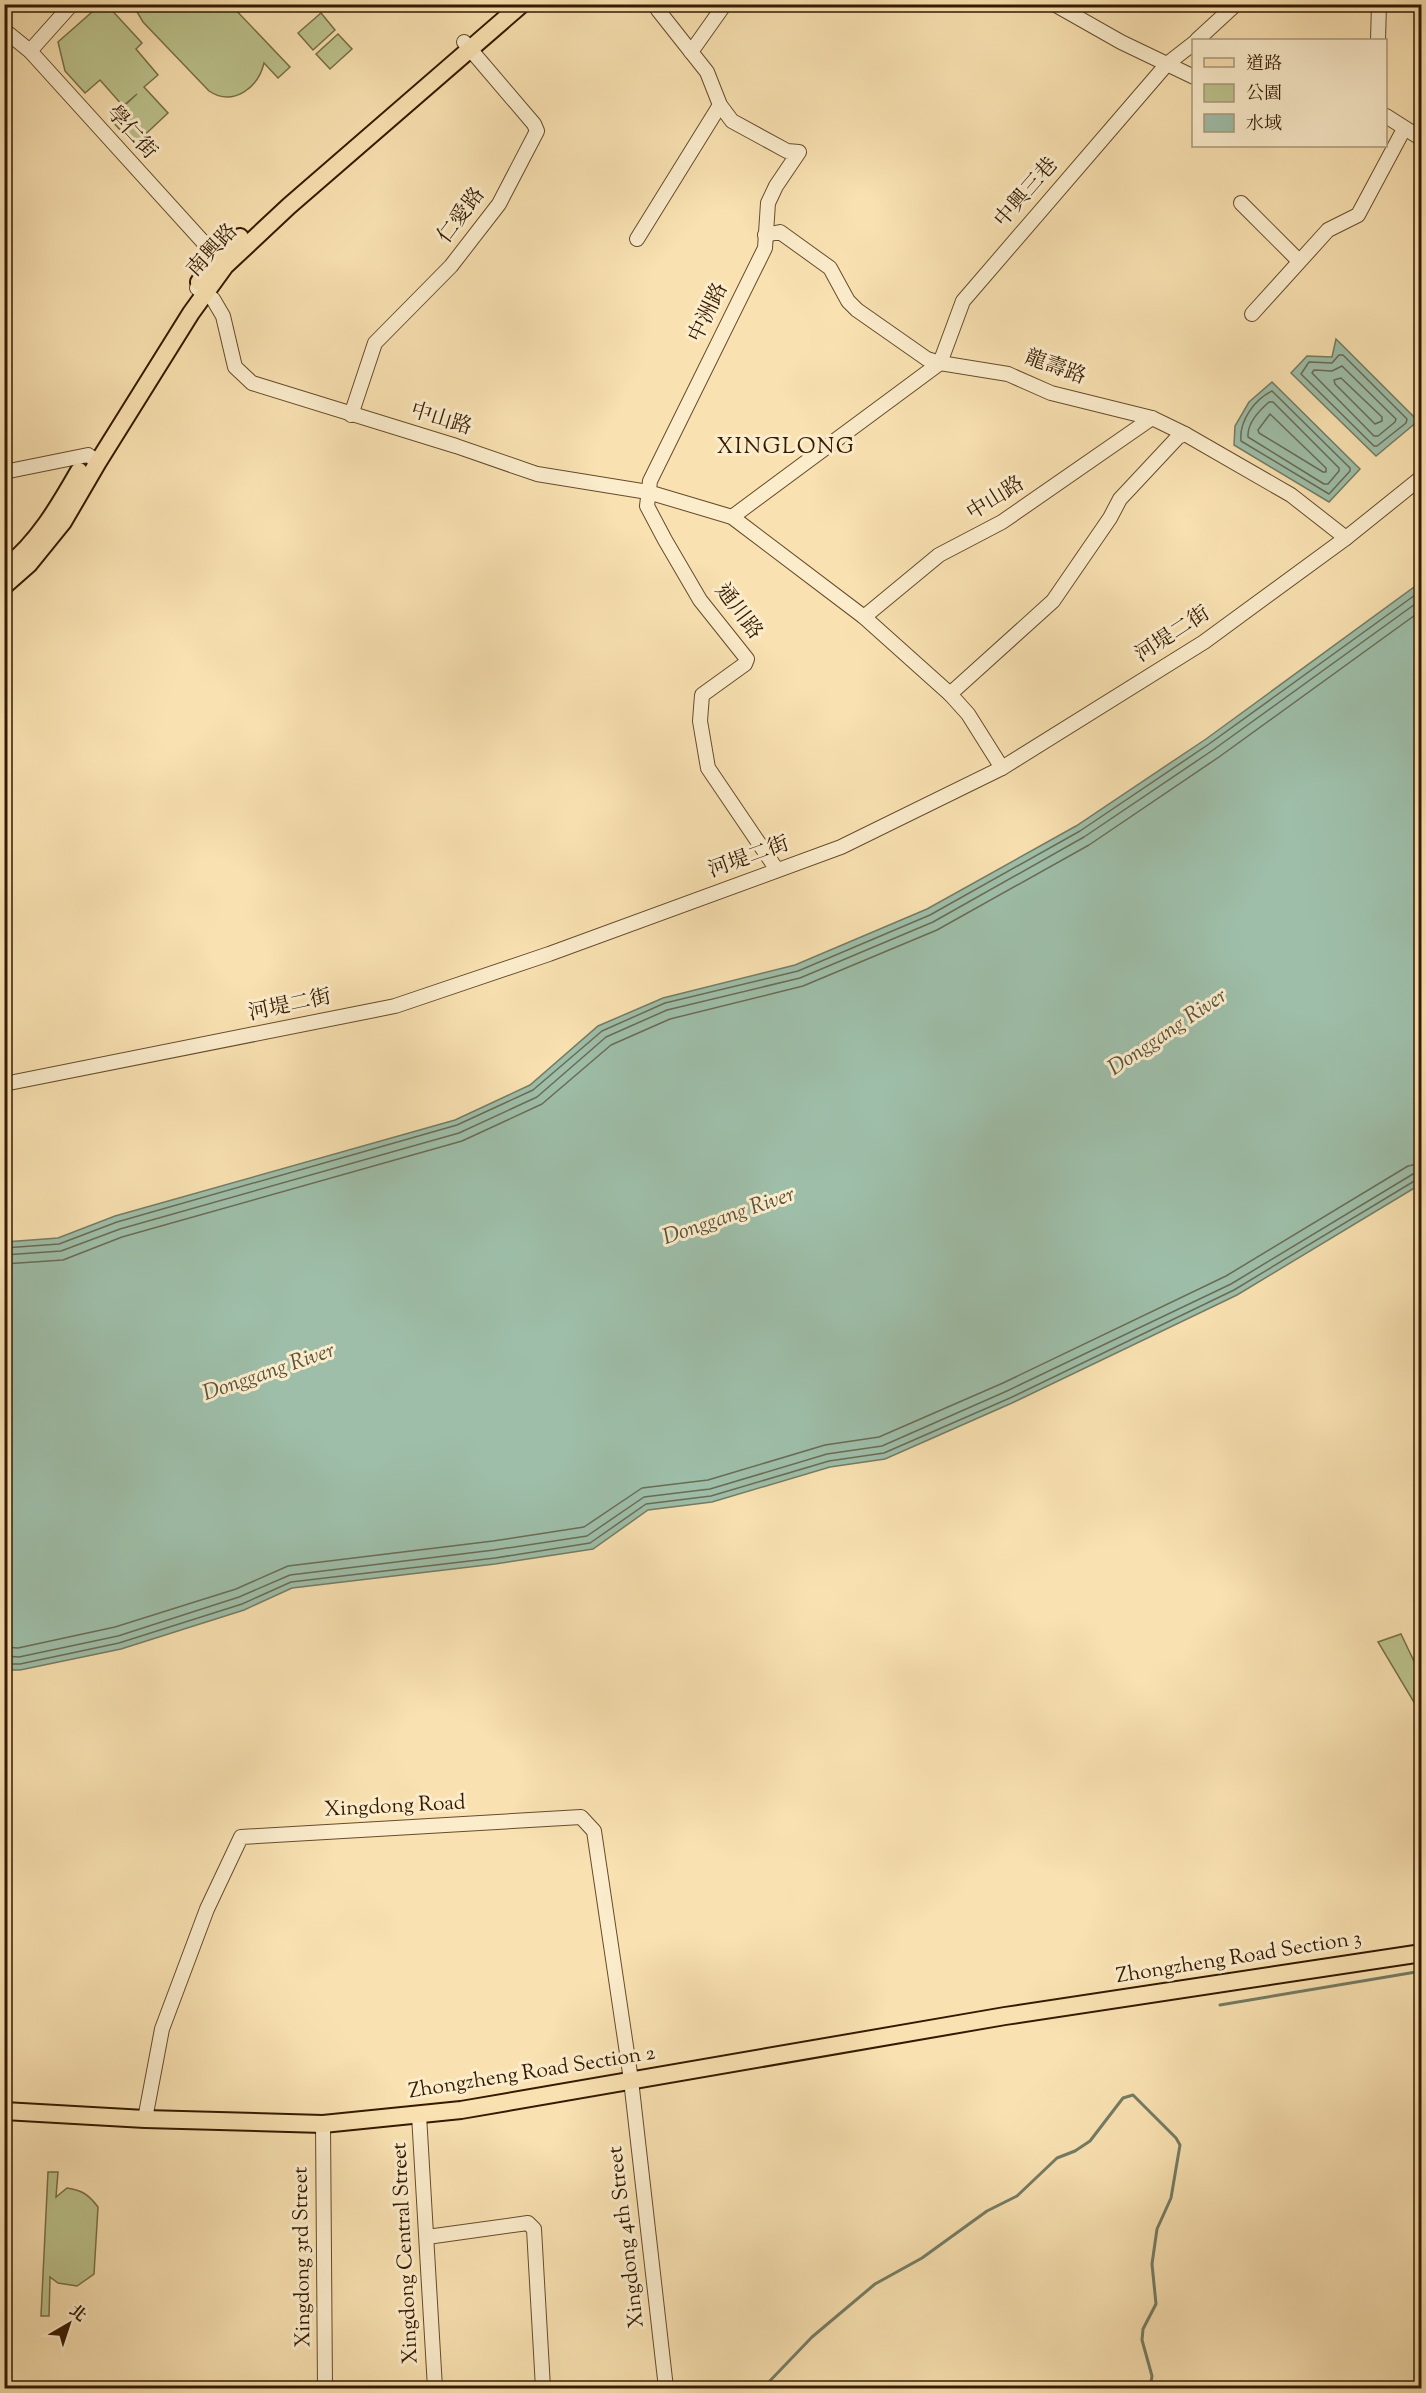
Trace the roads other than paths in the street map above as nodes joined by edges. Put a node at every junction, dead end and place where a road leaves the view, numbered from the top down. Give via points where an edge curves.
1 (72, 4) edge
2 (508, 4) edge
3 (522, 4) edge
4 (656, 4) edge
5 (725, 4) edge
6 (1054, 4) edge
7 (1236, 4) edge
8 (1378, 4) edge
9 (4, 30) edge
10 (1198, 39) edge
11 (1378, 39) edge
12 (467, 45) junction
13 (1192, 45) edge
14 (30, 51) junction
15 (691, 52) junction
16 (1167, 64) junction
17 (1192, 76) edge
18 (720, 105) junction
19 (1387, 117) edge
20 (1404, 129) junction
21 (1422, 139) edge
22 (1241, 203) dead end
23 (765, 235) junction
24 (637, 239) dead end
25 (1299, 261) junction
26 (221, 262) junction
27 (200, 290) junction
28 (1252, 314) dead end
29 (940, 363) junction
30 (351, 415) junction
31 (1152, 418) junction
32 (1185, 434) junction
33 (93, 459) junction
34 (4, 472) edge
35 (1422, 477) edge
36 (648, 492) junction
37 (732, 517) junction
38 (1346, 538) junction
39 (4, 568) edge
40 (4, 586) edge
41 (864, 617) junction
42 (950, 694) junction
43 (1002, 768) junction
44 (777, 870) junction
45 (4, 1084) edge
46 (1422, 1953) edge
47 (1063, 2008) joint
48 (631, 2080) junction
49 (4, 2111) edge
50 (419, 2115) junction
51 (145, 2119) junction
52 (323, 2124) junction
53 (427, 2237) junction
54 (325, 2388) edge
55 (435, 2388) edge
56 (543, 2388) edge
57 (666, 2388) edge

1 - 14 street
2 - 12 main road, 南興路
3 - 12 main road, 南興路
4 - 15 street
5 - 15 street
6 - 16 street
7 - 10 street
8 - 11 street
9 - 14 street, 學仁街
12 - 26 main road, 南興路
12 - 30 street, 仁愛路 via 537,131 492,213 451,266 375,343
13 - 16 street, 中興三巷
14 - 26 street, 學仁街
15 - 18 street via 707,72
16 - 17 street
16 - 29 street, 中興三巷 via 963,302
18 - 23 street, 中洲路 via 732,121 787,151 799,152 768,203
18 - 24 street
19 - 20 street
20 - 21 street
20 - 25 street via 1358,215 1329,230
22 - 25 street
23 - 29 street, 龍壽路 via 780,232 830,268 856,310 927,359
23 - 36 street, 中洲路 via 765,248
25 - 28 street
26 - 27 main road, 南興路
27 - 30 street, 中山路 via 213,298 223,316 235,367 252,383
27 - 33 main road, 南興路
29 - 31 street, 龍壽路 via 1008,374 1051,393
29 - 37 street
30 - 36 street, 中山路 via 537,474
31 - 32 street, 龍壽路
31 - 41 street, 中山路 via 1002,522 939,555
32 - 38 street, 龍壽路 via 1291,495
32 - 42 street via 1120,499 1053,601
33 - 34 street
33 - 39 main road, 南興路 via 54,515 14,562
33 - 40 main road, 南興路 via 63,522 29,564
35 - 38 street, 河堤二街
36 - 37 street, 中山路
36 - 44 street, 通川路 via 647,506 700,600 747,659 702,695 702,743 708,768
37 - 41 street, 中山路
38 - 43 street, 河堤二街 via 1204,642
41 - 42 street, 中山路
42 - 43 street, 中山路 via 968,714
43 - 44 street, 河堤二街 via 841,847
44 - 45 street, 河堤二街 via 395,1006
46 - 47 main road, Zhongzheng Road Section 3
47 - 48 main road, Zhongzheng Road Section 2
48 - 50 main road, Zhongzheng Road Section 2
48 - 51 street, Xingdong Road via 594,1831 581,1817 241,1836 207,1909 162,2029
48 - 57 street, Xingdong 4th Street
49 - 51 main road, Zhongzheng Road Section 2
50 - 52 main road, Zhongzheng Road Section 2
50 - 53 street, Xingdong Central Street
51 - 52 main road, Zhongzheng Road Section 2
52 - 54 street, Xingdong 3rd Street
53 - 55 street, Xingdong Central Street
53 - 56 street via 528,2223 534,2229

